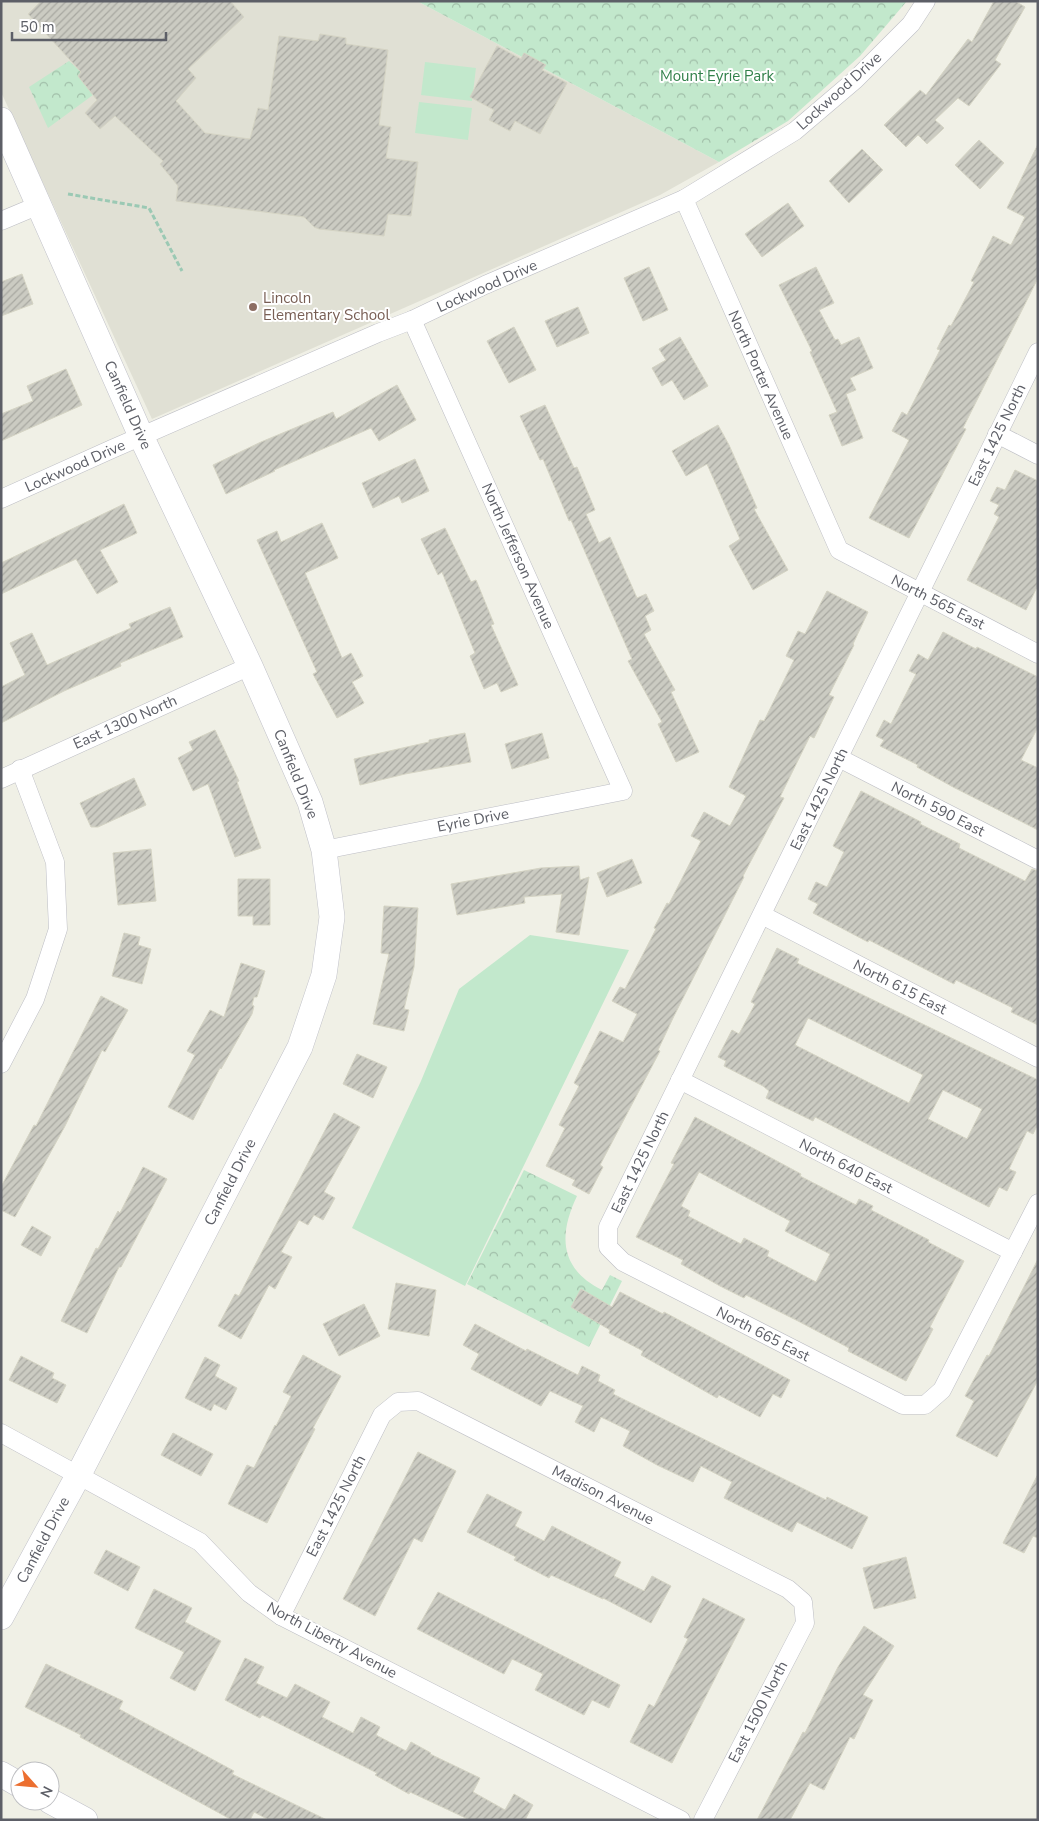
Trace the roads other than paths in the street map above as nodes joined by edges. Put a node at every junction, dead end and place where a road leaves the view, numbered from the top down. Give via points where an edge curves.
1 (926, 1) edge
2 (1, 120) edge
3 (684, 199) junction
4 (39, 205) junction
5 (1, 222) edge
6 (412, 320) junction
7 (1038, 352) edge
8 (997, 434) junction
9 (141, 436) junction
10 (1038, 455) edge
11 (1, 500) edge
12 (839, 550) joint
13 (920, 592) junction
14 (1038, 654) edge
15 (250, 666) junction
16 (839, 758) junction
17 (20, 769) junction
18 (1, 779) edge
19 (623, 791) joint
20 (324, 850) junction
21 (1038, 860) edge
22 (762, 915) junction
23 (1038, 1058) edge
24 (1, 1064) edge
25 (680, 1080) junction
26 (1038, 1203) edge
27 (608, 1247) joint
28 (1012, 1252) junction
29 (398, 1402) joint
30 (1, 1433) edge
31 (79, 1474) junction
32 (804, 1602) joint
33 (281, 1616) junction
34 (1, 1617) edge
35 (60, 1806) edge
36 (85, 1820) edge
37 (681, 1820) edge
38 (702, 1820) edge

1 - 3 street, Lockwood Drive via 911,24 855,80 795,131
2 - 4 street, Canfield Drive
3 - 6 street, Lockwood Drive
3 - 12 street, North Porter Avenue
4 - 5 street
4 - 9 street, Canfield Drive
6 - 9 street, Lockwood Drive
6 - 19 street, North Jefferson Avenue
7 - 8 street, East 1425 North
8 - 10 street
8 - 13 street, East 1425 North
9 - 11 street, Lockwood Drive
9 - 15 street, Canfield Drive
12 - 13 street, North 565 East
13 - 14 street, North 565 East
13 - 16 street, East 1425 North
15 - 17 street, East 1300 North
15 - 20 street, Canfield Drive via 310,802
16 - 21 street, North 590 East
16 - 22 street, East 1425 North
17 - 18 street, East 1300 North
17 - 24 street via 55,862 58,929 35,1000
19 - 20 street, Eyrie Drive
20 - 31 street, Canfield Drive via 332,917 324,975 300,1047
22 - 23 street, North 615 East
22 - 25 street, East 1425 North
25 - 27 street, East 1425 North via 608,1227
25 - 28 street, North 640 East
26 - 28 street
27 - 28 street, North 665 East via 623,1262 903,1405 925,1405 942,1390
29 - 32 street, Madison Avenue via 418,1402 788,1589
29 - 33 street, East 1425 North via 382,1415
30 - 31 street, North Liberty Avenue
31 - 33 street, North Liberty Avenue via 200,1542 249,1593
31 - 34 street, Canfield Drive
32 - 38 street, East 1500 North via 805,1623
33 - 37 street, North Liberty Avenue
35 - 36 street

